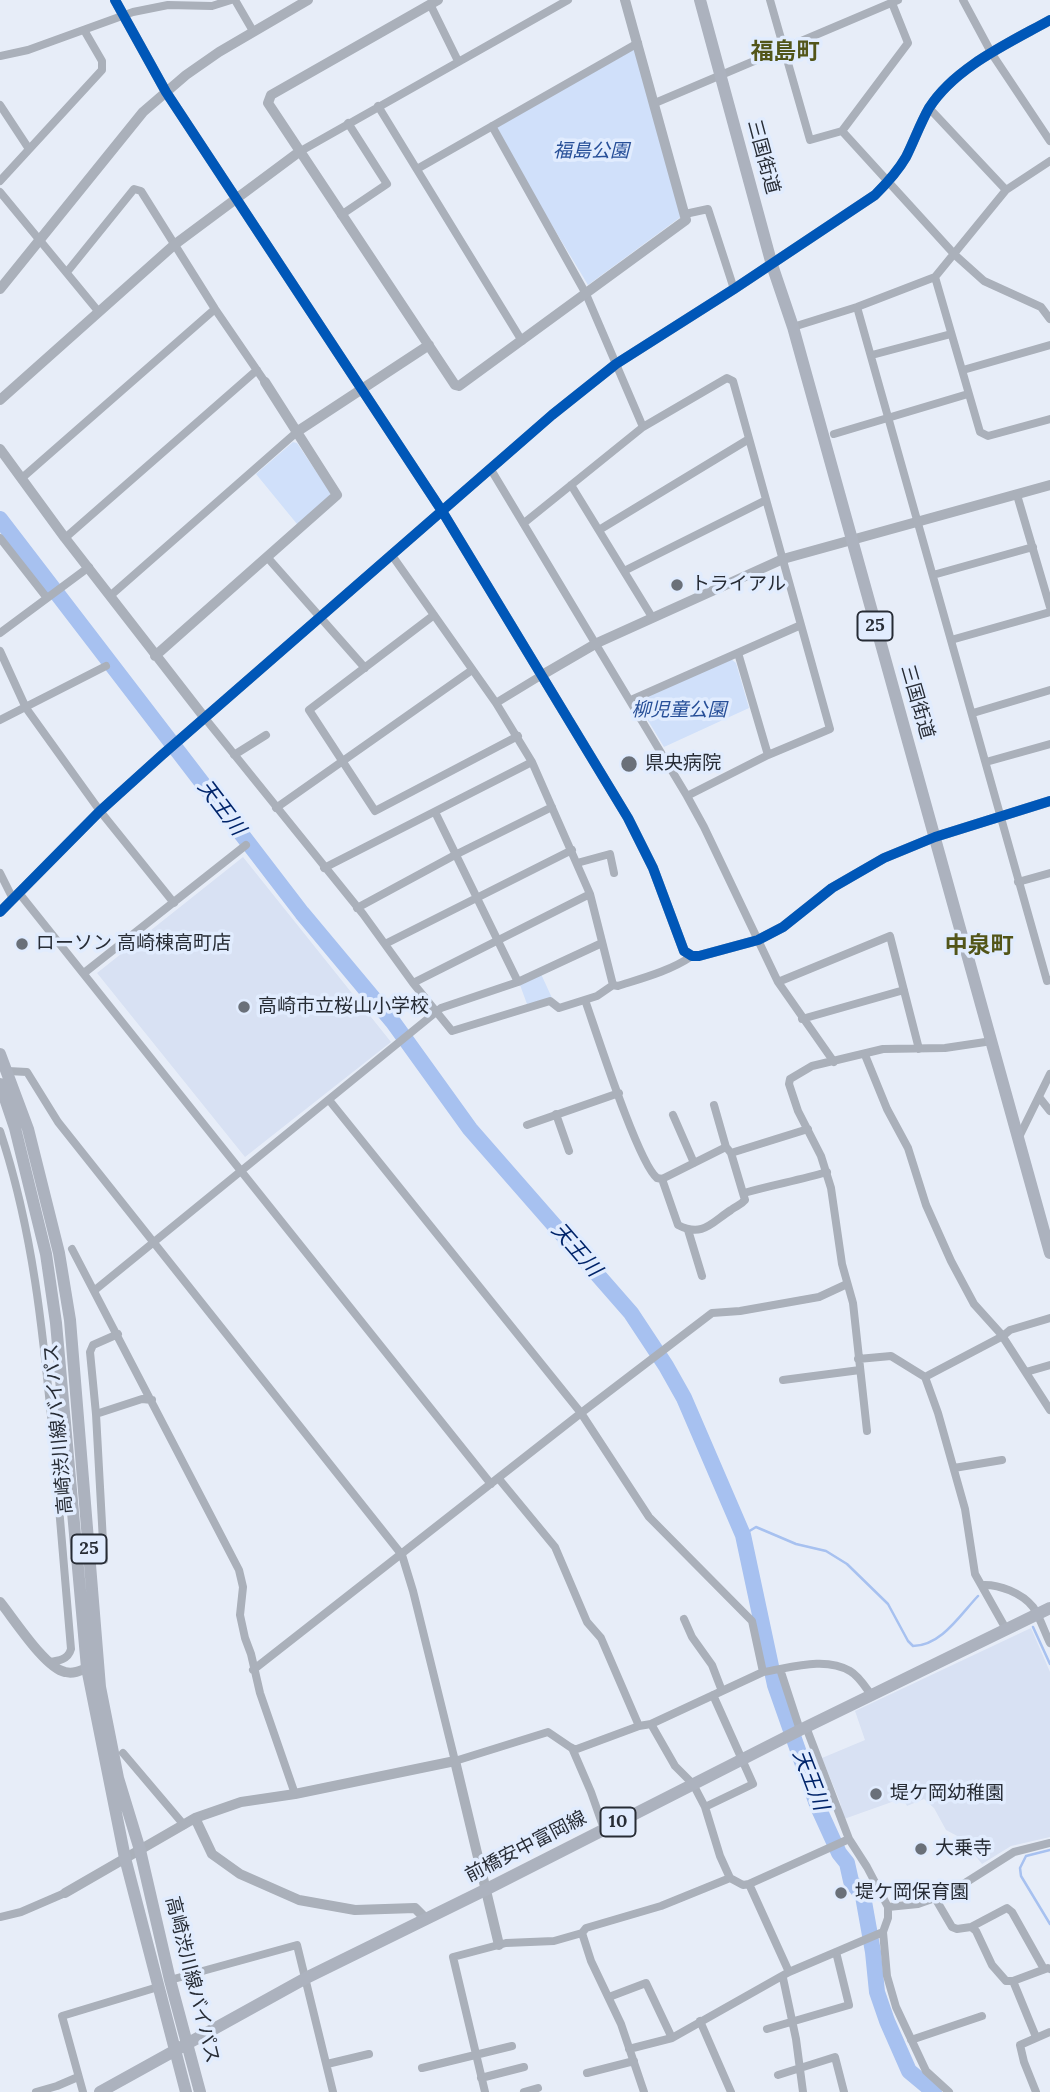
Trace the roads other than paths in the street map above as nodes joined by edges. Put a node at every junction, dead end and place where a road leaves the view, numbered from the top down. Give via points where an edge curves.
1 (115, 0) edge
2 (233, 0) edge
3 (308, 0) edge
4 (568, 0) edge
5 (625, 0) edge
6 (700, 0) edge
7 (770, 0) edge
8 (963, 0) edge
9 (432, 1) edge
10 (895, 1) edge
11 (122, 15) junction
12 (1050, 20) edge
13 (84, 30) junction
14 (253, 31) junction
15 (638, 43) junction
16 (784, 48) junction
17 (992, 54) junction
18 (0, 56) edge
19 (457, 61) junction
20 (721, 75) junction
21 (166, 92) junction
22 (654, 103) junction
23 (0, 105) edge
24 (377, 106) junction
25 (929, 108) junction
26 (348, 123) junction
27 (492, 126) junction
28 (842, 131) junction
29 (1050, 141) edge
30 (29, 149) junction
31 (299, 152) junction
32 (1050, 161) edge
33 (416, 169) junction
34 (0, 181) edge
35 (889, 181) junction
36 (1006, 190) junction
37 (0, 192) edge
38 (236, 199) junction
39 (685, 214) junction
40 (341, 215) junction
41 (38, 239) junction
42 (174, 245) junction
43 (955, 255) junction
44 (772, 265) junction
45 (67, 272) junction
46 (935, 277) junction
47 (0, 289) edge
48 (734, 289) junction
49 (586, 294) junction
50 (1050, 300) edge
51 (857, 307) junction
52 (1041, 307) junction
53 (215, 309) junction
54 (99, 311) junction
55 (1050, 319) edge
56 (793, 327) junction
57 (951, 334) junction
58 (522, 341) junction
59 (429, 345) junction
60 (1050, 345) edge
61 (872, 355) junction
62 (616, 364) junction
63 (257, 370) junction
64 (963, 370) junction
65 (265, 382) joint
66 (362, 388) junction
67 (968, 394) junction
68 (0, 400) edge
69 (889, 419) junction
70 (1050, 419) edge
71 (643, 427) junction
72 (298, 431) junction
73 (834, 434) dead end
74 (749, 439) junction
75 (0, 449) edge
76 (490, 468) junction
77 (22, 478) junction
78 (571, 485) junction
79 (1050, 485) edge
80 (1017, 495) junction
81 (766, 500) junction
82 (442, 511) junction
83 (918, 522) junction
84 (524, 523) junction
85 (599, 530) junction
86 (0, 538) edge
87 (65, 538) junction
88 (851, 540) junction
89 (1033, 547) junction
90 (391, 554) junction
91 (267, 556) junction
92 (783, 559) junction
93 (89, 567) junction
94 (624, 571) junction
95 (933, 575) junction
96 (1046, 578) edge
97 (110, 596) junction
98 (50, 597) junction
99 (1050, 610) edge
100 (320, 615) junction
101 (434, 615) junction
102 (652, 617) junction
103 (801, 625) junction
104 (0, 634) edge
105 (950, 640) junction
106 (597, 643) junction
107 (0, 651) edge
108 (738, 653) junction
109 (155, 656) junction
110 (106, 666) dead end
111 (365, 668) junction
112 (472, 670) junction
113 (542, 676) junction
114 (1050, 691) edge
115 (631, 700) junction
116 (496, 703) junction
117 (26, 708) junction
118 (973, 713) junction
119 (204, 717) junction
120 (0, 720) edge
121 (266, 735) dead end
122 (518, 736) junction
123 (1050, 744) edge
124 (234, 755) junction
125 (768, 755) junction
126 (342, 761) junction
127 (532, 762) junction
128 (986, 762) junction
129 (687, 796) junction
130 (1050, 801) edge
131 (552, 807) junction
132 (276, 808) junction
133 (100, 811) junction
134 (435, 812) junction
135 (1000, 817) junction
136 (935, 837) junction
137 (246, 845) dead end
138 (572, 850) junction
139 (455, 855) junction
140 (577, 863) junction
141 (324, 868) junction
142 (0, 873) edge
143 (614, 873) dead end
144 (1050, 873) edge
145 (1018, 882) junction
146 (590, 894) junction
147 (16, 896) junction
148 (477, 897) junction
149 (174, 903) junction
150 (357, 908) junction
151 (0, 912) edge
152 (498, 940) junction
153 (758, 940) junction
154 (602, 943) junction
155 (385, 944) junction
156 (692, 956) junction
157 (84, 973) junction
158 (1050, 980) edge
159 (518, 982) junction
160 (778, 982) junction
161 (413, 983) junction
162 (613, 985) junction
163 (904, 990) junction
164 (584, 1000) junction
165 (438, 1013) junction
166 (802, 1018) junction
167 (992, 1041) junction
168 (919, 1049) junction
169 (0, 1054) edge
170 (865, 1055) junction
171 (834, 1062) junction
172 (8, 1071) junction
173 (1050, 1074) edge
174 (0, 1084) edge
175 (619, 1093) junction
176 (1039, 1097) junction
177 (329, 1100) junction
178 (714, 1105) dead end
179 (1050, 1111) edge
180 (556, 1114) junction
181 (674, 1115) dead end
182 (527, 1125) dead end
183 (808, 1129) junction
184 (0, 1131) edge
185 (1019, 1137) junction
186 (728, 1150) junction
187 (569, 1151) dead end
188 (694, 1163) junction
189 (242, 1172) junction
190 (827, 1172) junction
191 (663, 1179) junction
192 (744, 1193) junction
193 (688, 1230) junction
194 (153, 1241) junction
195 (72, 1249) dead end
196 (1050, 1253) edge
197 (702, 1276) dead end
198 (847, 1284) junction
199 (95, 1290) junction
200 (1050, 1318) edge
201 (118, 1334) junction
202 (1003, 1336) junction
203 (859, 1359) junction
204 (1050, 1365) edge
205 (860, 1370) junction
206 (1026, 1372) junction
207 (925, 1377) junction
208 (783, 1380) dead end
209 (152, 1400) junction
210 (1050, 1409) edge
211 (580, 1413) junction
212 (96, 1414) junction
213 (867, 1431) dead end
214 (1002, 1460) dead end
215 (954, 1468) junction
216 (495, 1482) junction
217 (402, 1555) junction
218 (104, 1560) dead end
219 (982, 1585) junction
220 (0, 1602) edge
221 (1050, 1608) edge
222 (1036, 1615) junction
223 (684, 1619) dead end
224 (1006, 1629) junction
225 (1050, 1643) edge
226 (49, 1661) junction
227 (87, 1668) junction
228 (780, 1669) junction
229 (253, 1670) junction
230 (763, 1672) junction
231 (722, 1691) junction
232 (713, 1695) junction
233 (872, 1696) junction
234 (651, 1724) junction
235 (639, 1726) junction
236 (803, 1729) junction
237 (572, 1748) junction
238 (123, 1753) dead end
239 (743, 1759) junction
240 (455, 1760) junction
241 (693, 1784) junction
242 (295, 1794) junction
243 (705, 1807) junction
244 (195, 1818) junction
245 (184, 1825) junction
246 (604, 1829) junction
247 (849, 1839) junction
248 (1050, 1843) edge
249 (140, 1850) junction
250 (125, 1858) junction
251 (730, 1878) junction
252 (749, 1884) junction
253 (487, 1889) junction
254 (65, 1893) joint
255 (936, 1898) junction
256 (888, 1907) junction
257 (0, 1917) edge
258 (425, 1919) junction
259 (971, 1927) junction
260 (883, 1932) junction
261 (582, 1933) junction
262 (499, 1945) junction
263 (836, 1952) junction
264 (1047, 1969) edge
265 (786, 1975) junction
266 (306, 1978) junction
267 (170, 1980) junction
268 (1013, 1981) junction
269 (158, 1987) junction
270 (609, 1997) junction
271 (982, 2016) dead end
272 (792, 2020) junction
273 (700, 2021) junction
274 (767, 2029) dead end
275 (1050, 2032) edge
276 (1036, 2037) junction
277 (672, 2038) junction
278 (911, 2040) junction
279 (189, 2043) junction
280 (512, 2046) dead end
281 (629, 2049) junction
282 (175, 2051) junction
283 (369, 2054) dead end
284 (476, 2055) junction
285 (634, 2061) junction
286 (327, 2064) junction
287 (524, 2067) dead end
288 (798, 2067) junction
289 (422, 2068) dead end
290 (587, 2073) dead end
291 (778, 2075) dead end
292 (78, 2077) junction
293 (481, 2078) junction
294 (538, 2088) dead end
295 (333, 2091) edge
296 (36, 2092) edge
297 (83, 2092) edge
298 (100, 2092) edge
299 (186, 2092) edge
300 (200, 2092) edge
301 (321, 2092) edge
302 (485, 2092) edge
303 (524, 2092) edge
304 (644, 2092) edge
305 (731, 2092) edge
306 (803, 2092) edge
307 (844, 2092) edge
308 (949, 2092) edge
309 (1036, 2092) edge

1 - 11 street
2 - 11 street via 212,6 162,6
2 - 14 street
3 - 14 street
4 - 19 street
5 - 15 street
6 - 20 main road, 三国街道 / 25
7 - 16 street
8 - 17 street
9 - 19 street
9 - 31 street via 271,95 268,103
10 - 16 street
10 - 28 street via 908,43
11 - 13 street
11 - 21 street
12 - 17 street
13 - 18 street
13 - 30 street via 102,61 102,70
14 - 21 street
15 - 22 street
15 - 27 street
16 - 20 street
16 - 28 street via 810,140
17 - 25 street via 965,71
17 - 29 street
19 - 24 street
20 - 22 street
20 - 44 main road, 三国街道 / 25
21 - 38 street
21 - 41 street via 143,112
22 - 39 street
23 - 30 street
24 - 26 street
24 - 33 street
25 - 35 street
25 - 36 street
26 - 31 street
26 - 40 street via 387,184
27 - 33 street
27 - 49 street
28 - 35 street
30 - 34 street
31 - 38 street
31 - 40 street
32 - 36 street
33 - 58 street
35 - 43 street
35 - 44 street via 876,195
36 - 43 street
37 - 41 street
38 - 42 street
38 - 66 street
39 - 48 street via 708,209
39 - 49 street via 686,220
40 - 59 street
41 - 45 street
41 - 47 street
42 - 45 street via 141,191 134,189
42 - 53 street
42 - 54 street
43 - 46 street
43 - 52 street via 984,281
44 - 48 street
44 - 56 main road, 三国街道 / 25
45 - 54 street
46 - 51 street
46 - 57 street
48 - 62 street
49 - 58 street
49 - 62 street
50 - 52 street
51 - 56 street
51 - 61 street
52 - 55 street
53 - 63 street
53 - 77 street
54 - 68 street
56 - 88 main road, 三国街道 / 25
57 - 61 street
57 - 64 street
58 - 59 street via 459,386
59 - 66 street
60 - 64 street
61 - 69 street
62 - 71 street
62 - 76 street
63 - 65 street
63 - 87 street
64 - 67 street
65 - 72 street
66 - 72 street
66 - 82 street
67 - 69 street
67 - 70 street via 980,432 988,436
69 - 73 street
69 - 83 street
71 - 74 street via 727,378 733,382
71 - 78 street
72 - 91 street via 338,495
72 - 97 street
74 - 81 street
74 - 85 street
75 - 77 street
76 - 82 street
76 - 84 street
77 - 87 street
78 - 84 street
78 - 85 street
79 - 80 street
80 - 83 street
80 - 89 street
81 - 92 street
81 - 94 street
82 - 90 street
82 - 113 street
83 - 88 street
83 - 95 street
84 - 106 street
85 - 94 street
86 - 98 street
87 - 93 street
88 - 92 street
88 - 136 main road, 三国街道 / 25
89 - 95 street
89 - 96 street
90 - 100 street
90 - 101 street
91 - 100 street
91 - 109 street
92 - 102 street
92 - 103 street
93 - 97 street
93 - 98 street
94 - 102 street
95 - 105 street
96 - 99 street
97 - 109 street
98 - 104 street
99 - 105 street
100 - 111 street
100 - 119 street
101 - 111 street
101 - 112 street
102 - 106 street
103 - 108 street
103 - 125 street via 830,729
105 - 118 street
106 - 113 street
106 - 115 street
107 - 117 street
108 - 115 street
108 - 125 street
109 - 119 street
110 - 117 street
111 - 126 street via 309,710
112 - 116 street
112 - 126 street
113 - 116 street
113 - 156 street via 628,818 653,868 681,947
114 - 118 street
115 - 129 street
116 - 122 street
117 - 120 street
117 - 133 street
118 - 128 street
119 - 124 street
119 - 133 street
121 - 124 street
122 - 126 street via 375,811
122 - 127 street
123 - 128 street
124 - 132 street
125 - 129 street
126 - 132 street
127 - 131 street
127 - 134 street
128 - 135 street
129 - 153 street
130 - 135 street
131 - 138 street
131 - 139 street
132 - 141 street
133 - 147 street
133 - 149 street
134 - 139 street
134 - 141 street
135 - 136 street
135 - 145 street
136 - 153 street via 871,865
136 - 167 main road, 三国街道 / 25
137 - 149 street
138 - 140 street
138 - 148 street
139 - 148 street
139 - 150 street
140 - 143 street via 610,854
140 - 146 street
141 - 150 street
142 - 147 street
144 - 145 street
145 - 158 street via 1046,981
146 - 152 street
146 - 154 street
147 - 151 street
147 - 157 street
148 - 152 street
148 - 155 street
149 - 157 street
150 - 155 street
152 - 159 street
152 - 161 street
153 - 156 street
153 - 160 street
154 - 159 street
154 - 162 street
155 - 161 street
156 - 162 street via 681,964
157 - 189 street
159 - 165 street via 441,1008
160 - 163 street via 890,936
160 - 166 street
161 - 165 street
162 - 164 street
163 - 166 street
163 - 168 street
164 - 165 street via 559,1008 550,1001 452,1031
164 - 175 street
165 - 177 street
166 - 171 street
167 - 168 street
167 - 185 main road, 三国街道 / 25
168 - 170 street via 883,1049
169 - 172 main road, 高崎渋川線バイパス / 25
170 - 171 street
170 - 202 street via 908,1148 951,1261 974,1304
171 - 183 street via 813,1066 790,1079
172 - 194 street via 27,1072 58,1122
172 - 249 main road, 高崎渋川線バイパス / 25 via 32,1140 60,1253 70,1320 100,1687 118,1778
173 - 176 street
174 - 227 main road, 高崎渋川線バイパス / 25 via 46,1254
175 - 180 street
175 - 191 street via 653,1176
176 - 179 street
176 - 185 street
177 - 189 street
177 - 211 street
178 - 186 street
180 - 182 street
180 - 187 street
181 - 188 street
183 - 186 street
183 - 190 street
184 - 226 street via 22,1207 42,1321 71,1649 61,1660
185 - 196 main road, 三国街道 / 25
186 - 188 street
186 - 192 street
188 - 191 street
189 - 194 street
189 - 216 street
190 - 192 street
190 - 198 street
191 - 193 street via 678,1225
192 - 193 street via 746,1200 718,1221
193 - 197 street
194 - 199 street
194 - 217 street
195 - 199 street
198 - 203 street
198 - 211 street via 819,1297 712,1313
199 - 201 street
200 - 202 street via 1010,1329
201 - 209 street
201 - 212 street via 91,1347
202 - 206 street
202 - 207 street
203 - 205 street
203 - 207 street via 891,1356
204 - 206 street
205 - 208 street
205 - 213 street
206 - 210 street
207 - 215 street
209 - 212 street
209 - 229 street via 239,1570 243,1587 240,1615
211 - 216 street
211 - 230 street via 649,1517 752,1621
212 - 218 street
214 - 215 street
215 - 219 street via 975,1574
216 - 217 street
216 - 235 street via 555,1547
217 - 229 street
217 - 240 street
219 - 222 street via 995,1584 1015,1593 1034,1607
219 - 224 street
220 - 226 street
221 - 222 main road, 前橋安中富岡線 / 10
222 - 224 main road, 前橋安中富岡線 / 10
222 - 225 street
223 - 231 street
224 - 233 main road, 前橋安中富岡線 / 10
226 - 227 street via 62,1672
227 - 250 main road, 高崎渋川線バイパス / 25
228 - 230 street
228 - 233 street via 822,1663 840,1667 856,1675
228 - 236 street
229 - 242 street
230 - 231 street
231 - 232 street
232 - 234 street
232 - 239 street
233 - 236 main road, 前橋安中富岡線 / 10
234 - 235 street
234 - 241 street via 676,1766
235 - 237 street
236 - 239 main road, 前橋安中富岡線 / 10
236 - 247 street
237 - 240 street via 548,1732
237 - 246 street
238 - 245 street
239 - 241 main road, 前橋安中富岡線 / 10
239 - 243 street via 752,1784
240 - 242 street
240 - 253 street
241 - 243 street
241 - 246 main road, 前橋安中富岡線 / 10
242 - 244 street via 241,1802
243 - 251 street
244 - 245 street
244 - 258 street via 212,1854 267,1886 335,1908 415,1908
245 - 249 street
246 - 253 main road, 前橋安中富岡線 / 10
247 - 252 street
247 - 256 street
248 - 255 street via 1014,1852
249 - 250 street
249 - 267 main road, 高崎渋川線バイパス / 25
250 - 254 street
250 - 269 main road, 高崎渋川線バイパス / 25
251 - 252 street
251 - 261 street
252 - 265 street
253 - 258 main road, 前橋安中富岡線 / 10
253 - 262 street
254 - 257 street
255 - 256 street
255 - 259 street via 952,1927
256 - 260 street
258 - 266 main road, 前橋安中富岡線 / 10
259 - 264 street via 1007,1908
259 - 268 street via 992,1965 1006,1981
260 - 263 street
260 - 278 street via 887,1976
261 - 262 street via 554,1941
261 - 270 street
262 - 284 street via 453,1957
263 - 265 street
263 - 272 street via 849,2005
264 - 268 street
265 - 272 street
265 - 273 street
266 - 267 street via 297,1945
266 - 279 main road, 前橋安中富岡線 / 10
266 - 286 street
267 - 279 main road, 高崎渋川線バイパス / 25
268 - 276 street
269 - 282 main road, 高崎渋川線バイパス / 25
269 - 292 street via 62,2016
270 - 277 street via 646,1983
270 - 281 street
271 - 278 street
272 - 274 street
272 - 288 street
273 - 277 street
273 - 305 street
275 - 276 street
276 - 309 street via 1020,2045
277 - 281 street
278 - 308 street via 926,2071
279 - 282 main road, 前橋安中富岡線 / 10
279 - 300 main road, 高崎渋川線バイパス / 25
280 - 284 street
281 - 285 street
282 - 298 main road, 前橋安中富岡線 / 10
282 - 299 main road, 高崎渋川線バイパス / 25
283 - 286 street
284 - 289 street
284 - 293 street
285 - 290 street
285 - 304 street
286 - 295 street
287 - 293 street
288 - 291 street
288 - 306 street
288 - 307 street via 835,2057
292 - 296 street
292 - 297 street
293 - 302 street
294 - 303 street
295 - 301 street

